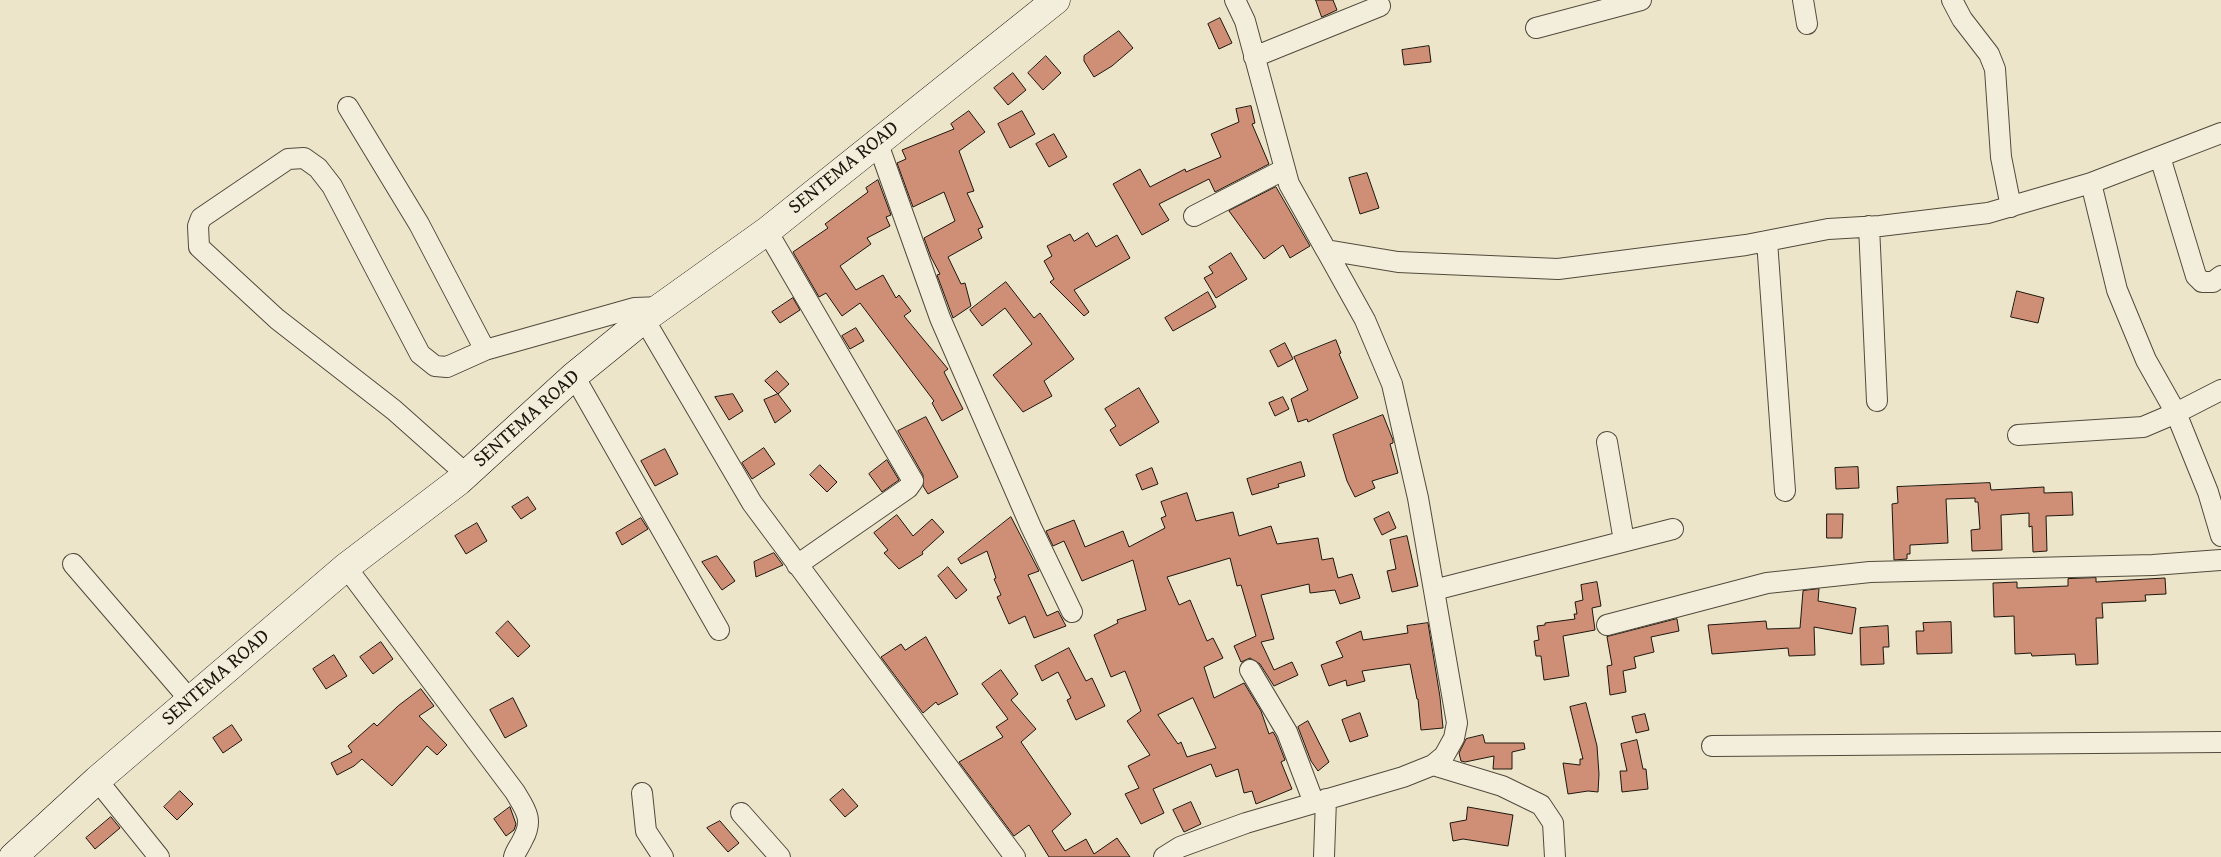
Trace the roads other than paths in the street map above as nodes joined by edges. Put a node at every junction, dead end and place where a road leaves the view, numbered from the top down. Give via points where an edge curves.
1 (1056, 0) edge
2 (1235, 0) edge
3 (1641, 0) edge
4 (1803, 0) edge
5 (1952, 0) edge
6 (1380, 6) dead end
7 (1807, 24) dead end
8 (1536, 28) dead end
9 (1254, 57) junction
10 (348, 107) dead end
11 (2221, 133) edge
12 (877, 141) junction
13 (2160, 158) junction
14 (1285, 169) junction
15 (2091, 183) junction
16 (2011, 207) junction
17 (1194, 216) dead end
18 (1869, 226) junction
19 (767, 231) junction
20 (1767, 241) junction
21 (1326, 250) junction
22 (2221, 276) edge
23 (653, 313) junction
24 (486, 350) junction
25 (574, 376) junction
26 (2221, 390) edge
27 (1877, 401) dead end
28 (2176, 414) junction
29 (2018, 435) dead end
30 (1607, 442) dead end
31 (466, 474) junction
32 (2214, 487) edge
33 (1785, 491) dead end
34 (1673, 528) dead end
35 (2221, 536) edge
36 (1624, 541) junction
37 (2221, 560) edge
38 (73, 564) dead end
39 (797, 565) junction
40 (346, 567) junction
41 (1434, 590) junction
42 (1072, 612) dead end
43 (1607, 625) dead end
44 (719, 630) dead end
45 (1250, 670) dead end
46 (190, 700) junction
47 (2221, 742) edge
48 (1712, 746) dead end
49 (1433, 765) junction
50 (97, 780) junction
51 (642, 793) dead end
52 (1320, 801) junction
53 (741, 813) dead end
54 (13, 857) edge
55 (159, 857) edge
56 (514, 857) edge
57 (663, 857) edge
58 (780, 857) edge
59 (1015, 857) edge
60 (1164, 857) edge
61 (1324, 857) edge
62 (1555, 857) edge

1 - 12 main road, SENTEMA ROAD
2 - 9 street via 1245,21
3 - 8 street
4 - 7 street
5 - 16 street via 1989,54 1995,69 2001,157
6 - 9 street
9 - 14 street
10 - 24 street via 418,224
11 - 13 street
12 - 19 main road, SENTEMA ROAD
12 - 42 street via 940,318
13 - 15 street
13 - 22 street via 2196,276 2202,282 2213,282
14 - 17 street
14 - 21 street via 1289,184
15 - 16 street
15 - 28 street via 2117,290 2146,360
16 - 18 street via 1988,213
18 - 20 street via 1828,229
18 - 27 street
19 - 23 main road, SENTEMA ROAD
19 - 39 street via 913,481 908,488
20 - 21 street via 1558,269 1398,262
20 - 33 street
21 - 41 street via 1365,320 1392,384 1418,498
23 - 24 street via 634,308
23 - 25 main road, SENTEMA ROAD
23 - 39 street via 752,503
24 - 31 street via 447,368 436,366 420,354 332,186 318,168 304,158 288,159 201,218 199,247 229,277 394,410
25 - 31 main road, SENTEMA ROAD
25 - 44 street
26 - 28 street
28 - 29 street via 2143,427
28 - 32 street
30 - 36 street
31 - 40 main road, SENTEMA ROAD
32 - 35 street
34 - 36 street
36 - 41 street
37 - 43 street via 2153,565 1870,572 1767,583
38 - 46 street
39 - 59 street
40 - 46 main road, SENTEMA ROAD
40 - 56 street via 526,810 530,821
41 - 49 street via 1457,723 1454,738 1444,756
45 - 52 street via 1287,732
46 - 50 main road, SENTEMA ROAD
47 - 48 street
49 - 52 street
49 - 62 street via 1502,786 1541,805 1553,823
50 - 54 main road, SENTEMA ROAD
50 - 55 street
51 - 57 street via 646,831
52 - 60 street via 1246,823 1180,847
52 - 61 street
53 - 58 street

